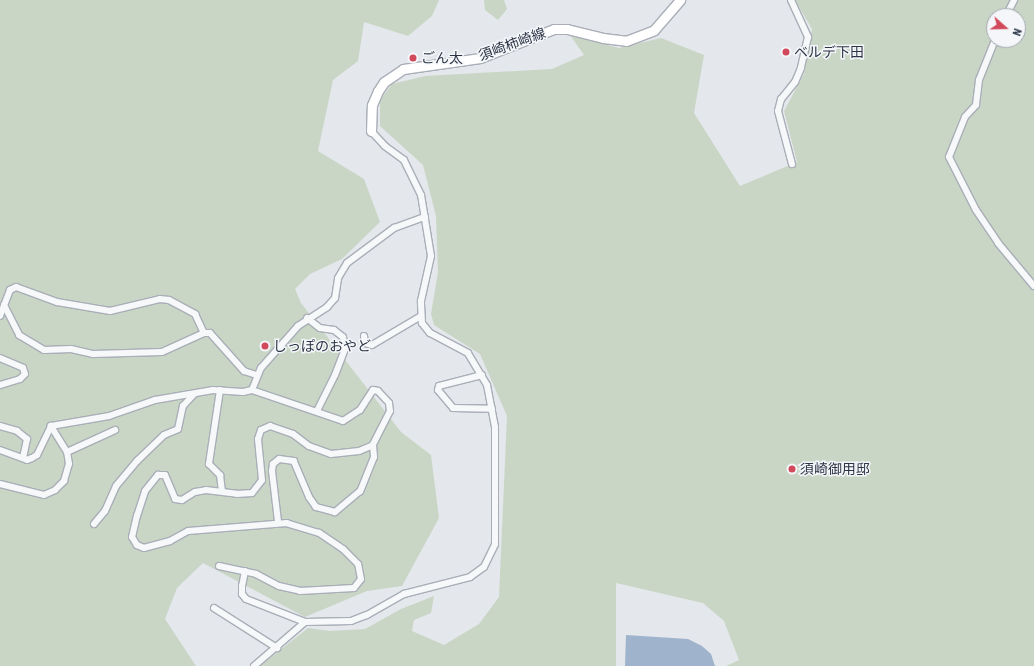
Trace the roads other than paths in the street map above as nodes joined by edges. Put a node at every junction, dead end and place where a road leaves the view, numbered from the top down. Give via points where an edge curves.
1 (680, 0) edge
2 (791, 0) edge
3 (992, 48) edge
4 (371, 131) joint
5 (792, 164) dead end
6 (425, 217) junction
7 (1034, 286) edge
8 (4, 305) junction
9 (0, 316) edge
10 (421, 316) junction
11 (307, 318) junction
12 (204, 333) junction
13 (364, 336) dead end
14 (0, 358) edge
15 (256, 375) junction
16 (482, 375) junction
17 (0, 385) edge
18 (220, 390) junction
19 (252, 390) junction
20 (194, 394) junction
21 (492, 409) junction
22 (317, 411) junction
23 (0, 426) edge
24 (51, 426) junction
25 (115, 430) dead end
26 (373, 445) junction
27 (0, 450) edge
28 (67, 452) junction
29 (23, 458) junction
30 (0, 484) edge
31 (222, 491) junction
32 (278, 521) junction
33 (94, 524) dead end
34 (219, 566) dead end
35 (245, 571) junction
36 (214, 608) dead end
37 (305, 622) junction
38 (277, 648) junction
39 (254, 666) edge

1 - 4 main road, 須崎柿崎線 via 654,30 626,41 567,29 554,29 480,58 403,69 384,82 378,91 372,105
2 - 5 street via 808,37 801,68 795,82 781,99 778,111
3 - 7 street via 979,80 976,105 965,117 949,157 976,210 998,243
4 - 6 street via 385,146 404,160 421,195
6 - 10 street via 431,256 421,301
6 - 11 street via 394,228 347,263 338,278 335,298 327,307
8 - 9 street
8 - 12 street via 20,335 44,350 71,350 92,354 162,352
8 - 12 street via 10,290 16,287 57,302 110,311 155,300 169,300 195,314
10 - 13 street via 372,345 365,343
10 - 16 street via 424,328 468,353
11 - 15 street
11 - 22 street via 320,328 334,330 343,336 345,349
12 - 15 street via 210,333 218,339 244,371
14 - 17 street via 23,368 25,374 20,379
15 - 19 street
16 - 21 street
16 - 21 street via 439,386 438,390 453,408
18 - 19 street
18 - 20 street
18 - 31 street via 209,464 220,475
19 - 22 street
20 - 24 street via 155,400 109,416
20 - 33 street via 183,406 178,429 164,435 137,461 116,486 105,511
21 - 37 street via 494,544 484,566 470,577 404,594 351,621
22 - 26 street via 343,421 360,410 373,390 378,391 389,403 390,411
23 - 29 street via 17,431 27,440
24 - 28 street
24 - 29 street via 37,455
25 - 28 street
26 - 31 street via 359,451 331,454 315,450 293,434 270,426 261,430 258,439 262,480 258,489 246,494
26 - 32 street via 374,457 360,491 335,512 312,504 294,462 279,459 273,464 272,470
27 - 29 street
28 - 30 street via 69,464 64,481 44,495
31 - 32 street via 206,490 195,492 182,500 175,499 165,475 158,475 145,491 132,537 137,545 144,548 170,541 188,531
32 - 35 street via 319,533 343,550 358,564 361,579 359,585 354,588 300,591 279,586
34 - 35 street
35 - 37 street via 242,594 246,599
36 - 38 street
37 - 38 street
38 - 39 street

